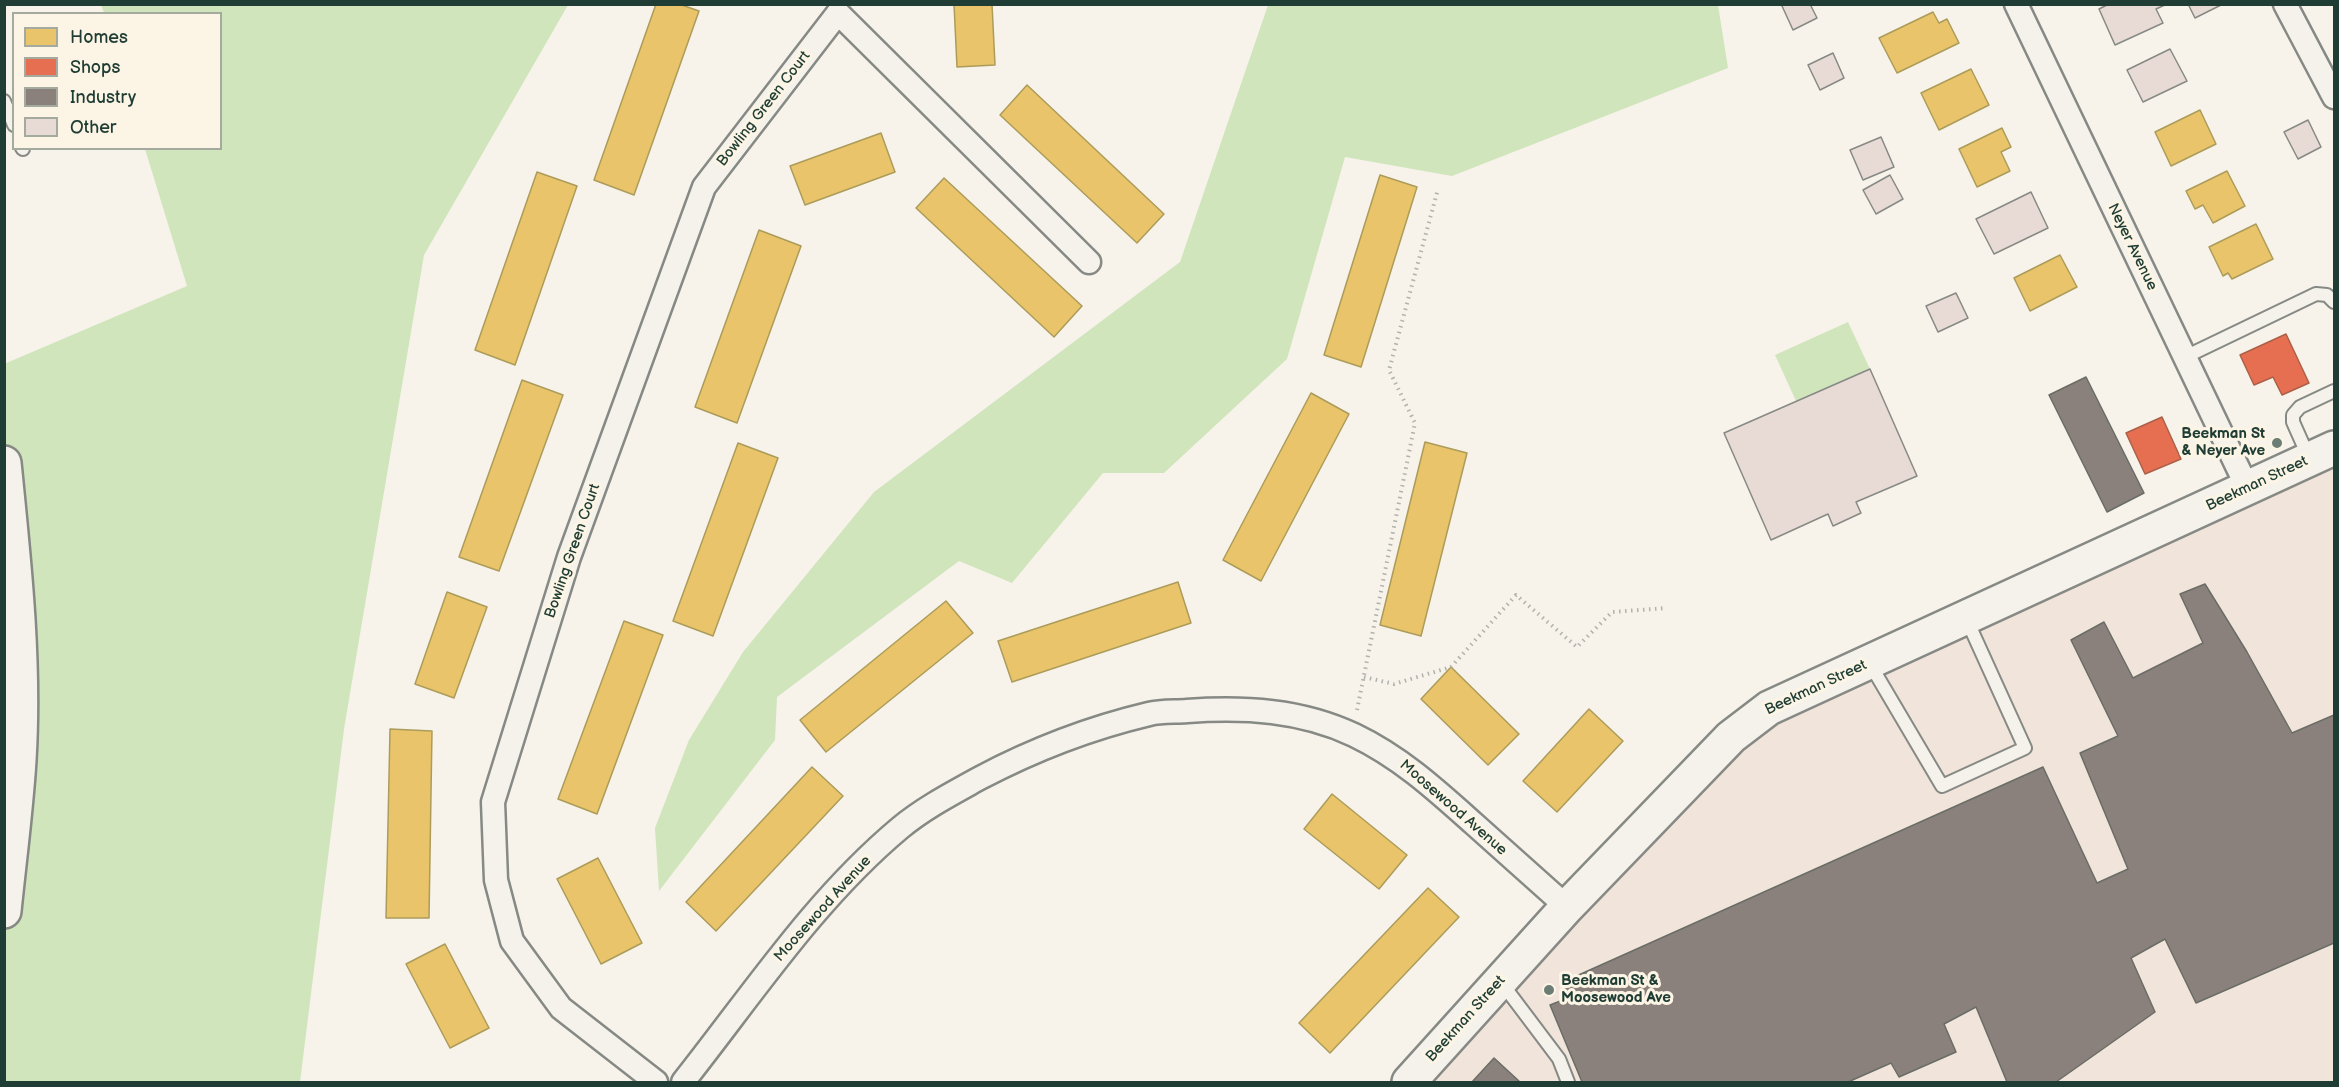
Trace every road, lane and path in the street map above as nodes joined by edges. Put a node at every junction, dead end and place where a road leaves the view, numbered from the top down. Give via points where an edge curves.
1 (2016, 4) edge
2 (2285, 4) edge
3 (842, 9) edge
4 (2334, 97) edge
5 (4, 100) edge
6 (12, 120) edge
7 (1438, 189) dead end
8 (1089, 262) dead end
9 (2334, 302) edge
10 (2185, 357) junction
11 (2334, 391) edge
12 (2322, 454) edge
13 (4, 463) edge
14 (2248, 489) junction
15 (1667, 608) dead end
16 (1966, 618) junction
17 (1869, 663) junction
18 (1364, 677) junction
19 (1352, 734) junction
20 (1567, 907) junction
21 (4, 910) edge
22 (1501, 981) junction
23 (656, 1083) edge
24 (683, 1083) edge
25 (1409, 1083) edge
26 (1568, 1083) edge

1 - 10 street, Neyer Avenue
2 - 4 street
3 - 8 street
3 - 23 street, Bowling Green Court via 704,186 568,557 493,802 496,880 512,941 561,1008
5 - 6 lane
7 - 18 path via 1389,370 1415,423
9 - 10 lane via 2327,295 2316,294
10 - 14 street, Neyer Avenue
11 - 12 lane via 2300,407 2293,415 2293,422
12 - 14 main road, Beekman Street
13 - 21 main road via 20,683 19,759
14 - 16 main road, Beekman Street
15 - 18 path via 1612,612 1577,648 1516,595 1451,668 1394,684
16 - 17 main road, Beekman Street
16 - 17 lane via 2025,748 1942,786
17 - 20 main road, Beekman Street via 1769,708 1731,737
18 - 19 path
19 - 20 street, Moosewood Avenue via 1423,777
19 - 24 street, Moosewood Avenue via 1272,711 1231,708 1152,713 1074,736 1011,762 901,827 845,881 749,994
20 - 22 main road, Beekman Street
22 - 25 main road, Beekman Street
22 - 26 lane via 1559,1059

